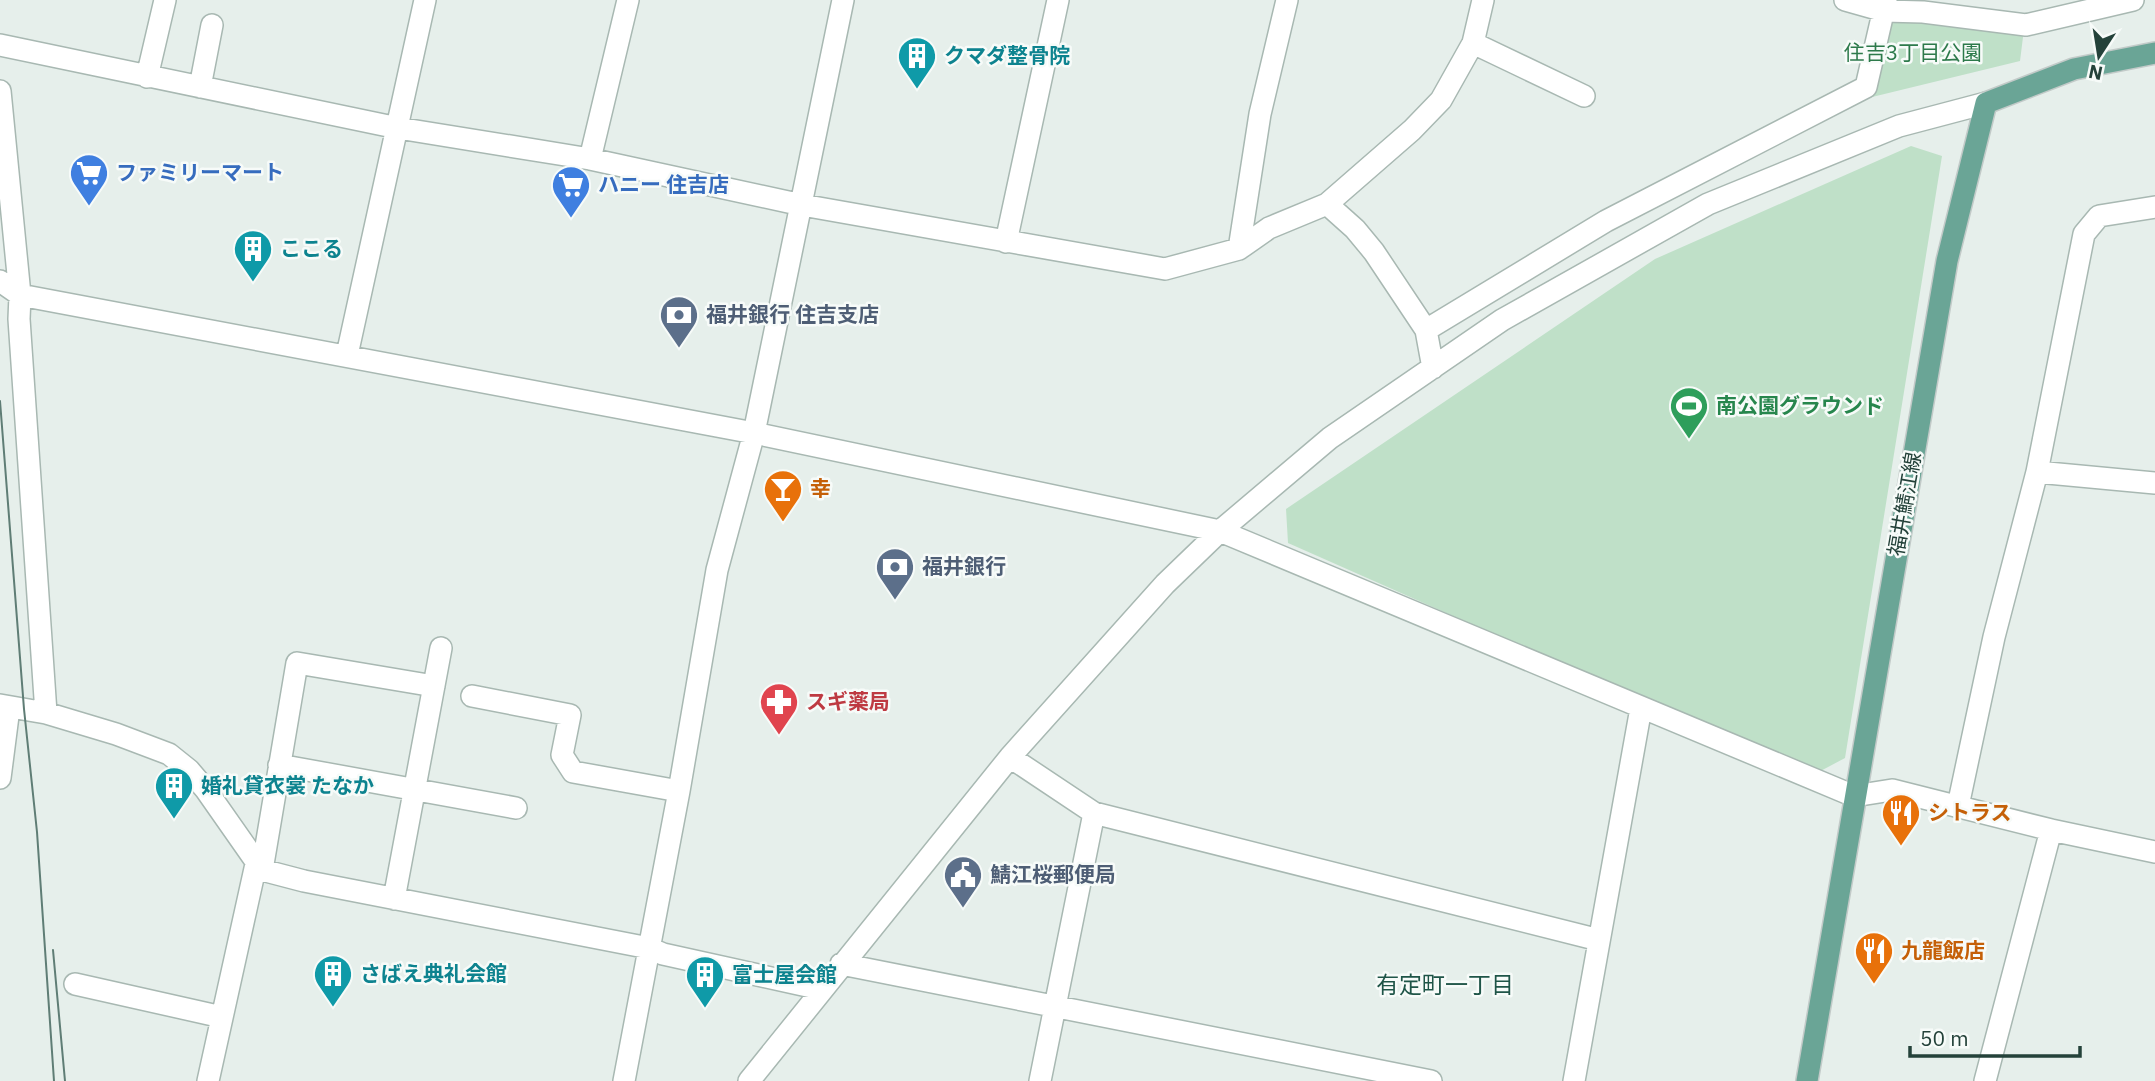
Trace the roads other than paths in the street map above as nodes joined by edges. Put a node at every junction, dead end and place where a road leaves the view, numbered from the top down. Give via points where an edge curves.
1 (165, 0) edge
2 (425, 0) edge
3 (628, 0) edge
4 (844, 0) edge
5 (1058, 0) edge
6 (1287, 0) edge
7 (1483, 0) edge
8 (1845, 0) edge
9 (2133, 0) edge
10 (1885, 5) edge
11 (2046, 9) edge
12 (212, 25) dead end
13 (1473, 43) junction
14 (0, 45) edge
15 (2155, 53) edge
16 (147, 77) junction
17 (200, 87) junction
18 (0, 92) edge
19 (1584, 96) dead end
20 (1986, 103) junction
21 (398, 128) junction
22 (590, 159) junction
23 (1327, 204) junction
24 (802, 205) junction
25 (2155, 207) edge
26 (1006, 243) junction
27 (1239, 249) junction
28 (0, 281) edge
29 (10, 298) edge
30 (1426, 330) junction
31 (347, 355) junction
32 (1433, 368) junction
33 (754, 433) junction
34 (2037, 472) junction
35 (2155, 483) edge
36 (1220, 531) junction
37 (441, 648) dead end
38 (434, 686) junction
39 (472, 696) dead end
40 (5, 707) edge
41 (1642, 708) junction
42 (46, 713) junction
43 (1010, 757) junction
44 (279, 765) junction
45 (0, 778) edge
46 (415, 789) junction
47 (679, 791) junction
48 (1854, 796) junction
49 (1958, 806) junction
50 (516, 808) dead end
51 (1094, 813) junction
52 (2051, 830) junction
53 (2155, 852) edge
54 (259, 867) junction
55 (394, 899) junction
56 (1599, 940) junction
57 (649, 948) junction
58 (841, 964) junction
59 (75, 984) dead end
60 (821, 989) junction
61 (1055, 1007) junction
62 (222, 1017) junction
63 (208, 1081) edge
64 (624, 1081) edge
65 (749, 1081) edge
66 (1040, 1081) edge
67 (1431, 1081) edge
68 (1574, 1081) edge
69 (1807, 1081) edge
70 (1985, 1081) edge

1 - 16 street
2 - 21 street
3 - 22 street
4 - 24 street
5 - 26 street
6 - 27 street via 1260,114
7 - 13 street
8 - 10 street
9 - 11 street
10 - 11 street via 2026,25
10 - 30 street via 1866,87 1606,220
12 - 17 street
13 - 19 street
13 - 23 street via 1441,100
14 - 16 street
15 - 20 main road via 2074,69
16 - 17 street
17 - 21 street
18 - 29 street
20 - 32 street via 1899,126 1708,204 1502,320
20 - 48 main road, 福井鯖江線 via 1947,261
21 - 22 street
21 - 31 street
22 - 24 street
23 - 27 street via 1269,228
23 - 30 street via 1374,252
24 - 26 street
24 - 33 street
25 - 34 street via 2099,216 2084,234
26 - 27 street via 1165,269
28 - 29 street
29 - 31 street
29 - 42 street via 19,319
30 - 32 street
31 - 33 street
32 - 36 street via 1330,438
33 - 36 street
33 - 47 street via 717,570
34 - 35 street
34 - 49 street via 1994,637
36 - 41 street
36 - 43 street via 1165,584
37 - 38 street
38 - 44 street via 297,663
38 - 46 street
39 - 47 street via 570,715 562,755 573,772
40 - 42 street
40 - 45 street
41 - 48 street
41 - 56 street
42 - 54 street via 169,754 206,790
43 - 51 street
43 - 58 street
44 - 46 street
44 - 54 street
46 - 50 street
46 - 55 street
47 - 57 street
48 - 49 street via 1892,790
48 - 69 main road, 福井鯖江線
49 - 52 street
51 - 56 street
51 - 61 street
52 - 53 street
52 - 70 street
54 - 55 street
54 - 62 street
55 - 57 street
56 - 68 street
57 - 60 street
57 - 64 street
58 - 60 street
58 - 61 street
59 - 62 street
60 - 65 street
61 - 66 street
61 - 67 street
62 - 63 street

